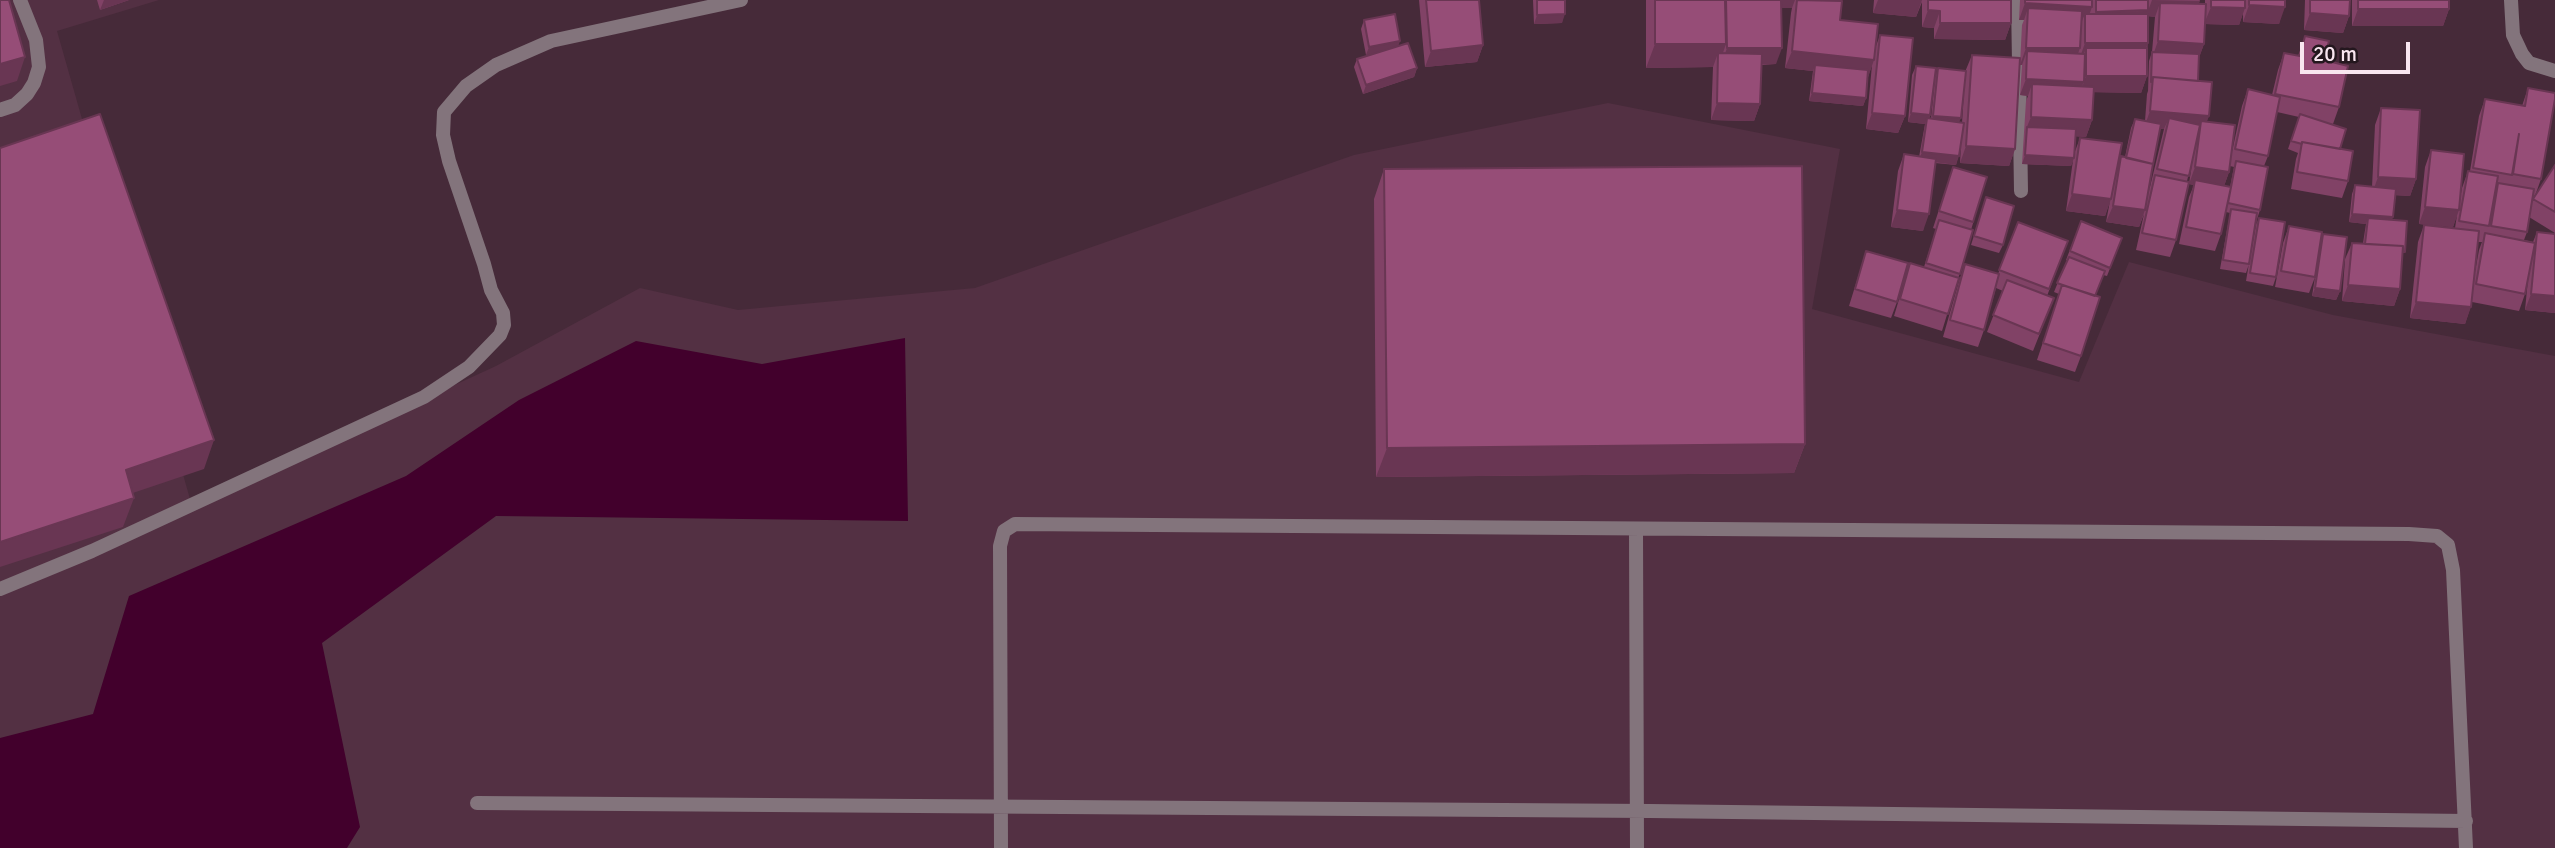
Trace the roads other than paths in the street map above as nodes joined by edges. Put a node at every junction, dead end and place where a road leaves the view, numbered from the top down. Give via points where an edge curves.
1 (20, 0) edge
2 (741, 0) edge
3 (2018, 0) edge
4 (2511, 0) edge
5 (720, 3) edge
6 (2555, 71) edge
7 (0, 110) edge
8 (2021, 191) dead end
9 (1636, 530) junction
10 (0, 589) edge
11 (477, 803) dead end
12 (1001, 806) junction
13 (1636, 812) junction
14 (2466, 821) junction
15 (1001, 848) edge
16 (1637, 848) edge
17 (2466, 848) edge

1 - 7 street via 36,40 39,67 27,94
2 - 5 street
3 - 8 street
4 - 6 street via 2513,35 2522,54 2529,63
5 - 10 street via 551,41 496,65 466,86 444,112 449,161 491,290 503,313 500,335 469,367 424,397
9 - 12 street via 1015,524 1004,531 1000,546
9 - 13 street
9 - 14 street via 2437,537 2448,545 2452,562
11 - 12 street
12 - 13 street
12 - 15 street
13 - 14 street
13 - 16 street
14 - 17 street

